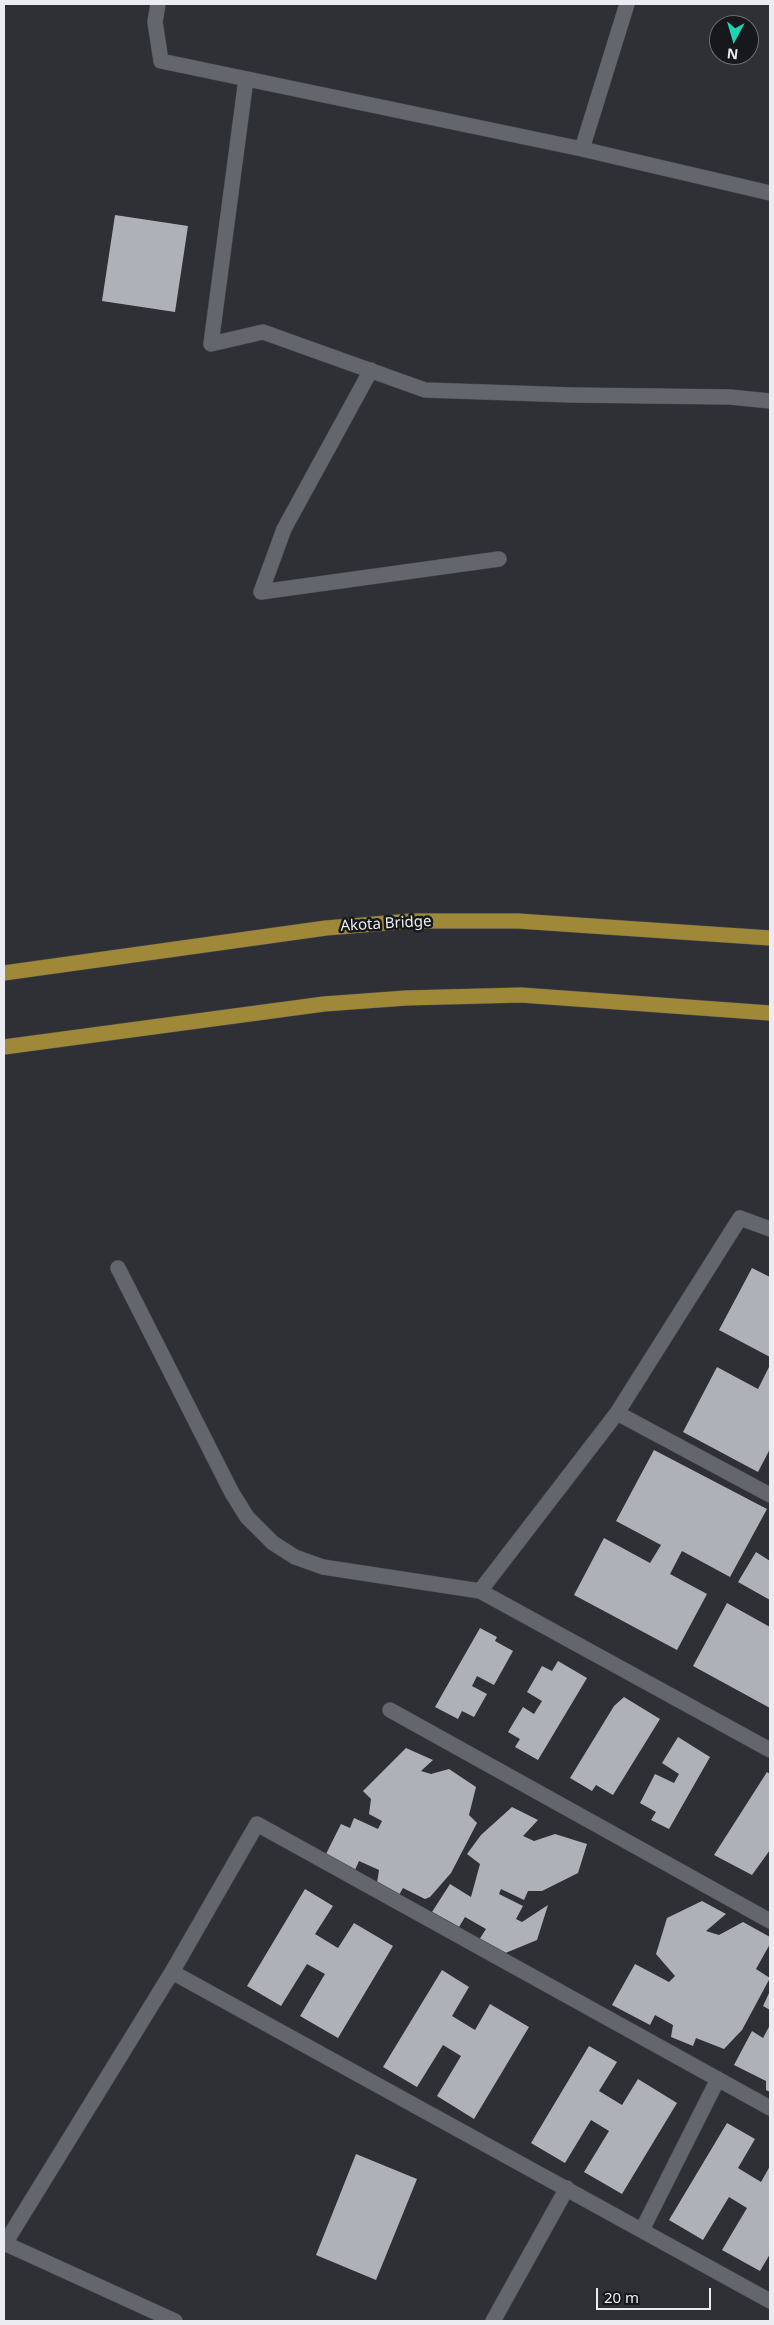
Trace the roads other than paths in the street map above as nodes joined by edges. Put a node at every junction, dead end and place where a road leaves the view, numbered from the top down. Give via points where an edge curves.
1 (158, 4) edge
2 (627, 4) edge
3 (246, 79) junction
4 (582, 150) junction
5 (770, 193) edge
6 (371, 370) junction
7 (770, 401) edge
8 (499, 559) dead end
9 (770, 938) edge
10 (4, 973) edge
11 (770, 1013) edge
12 (4, 1047) edge
13 (770, 1229) edge
14 (118, 1268) dead end
15 (616, 1413) junction
16 (770, 1496) edge
17 (480, 1592) junction
18 (390, 1710) dead end
19 (770, 1750) edge
20 (770, 1921) edge
21 (172, 1972) junction
22 (718, 2080) junction
23 (770, 2108) edge
24 (567, 2188) junction
25 (642, 2230) junction
26 (5, 2245) edge
27 (770, 2301) edge
28 (175, 2321) edge
29 (493, 2321) edge

1 - 3 street via 155,22 161,61
2 - 4 street
3 - 4 street
3 - 6 street via 211,344 263,332
4 - 5 street
6 - 7 street via 425,390 730,396
6 - 8 street via 284,529 261,592
9 - 10 main road, Akota Bridge via 518,921 411,921 326,928
11 - 12 main road via 521,995 406,998 324,1004
13 - 15 street via 740,1218
14 - 17 street via 232,1493 246,1517 273,1543 295,1557 323,1567
15 - 16 street
15 - 17 street
17 - 19 street
18 - 20 street
21 - 22 street via 257,1824
21 - 24 street
21 - 26 street
22 - 23 street
22 - 25 street
24 - 25 street
24 - 29 street
25 - 27 street
26 - 28 street

